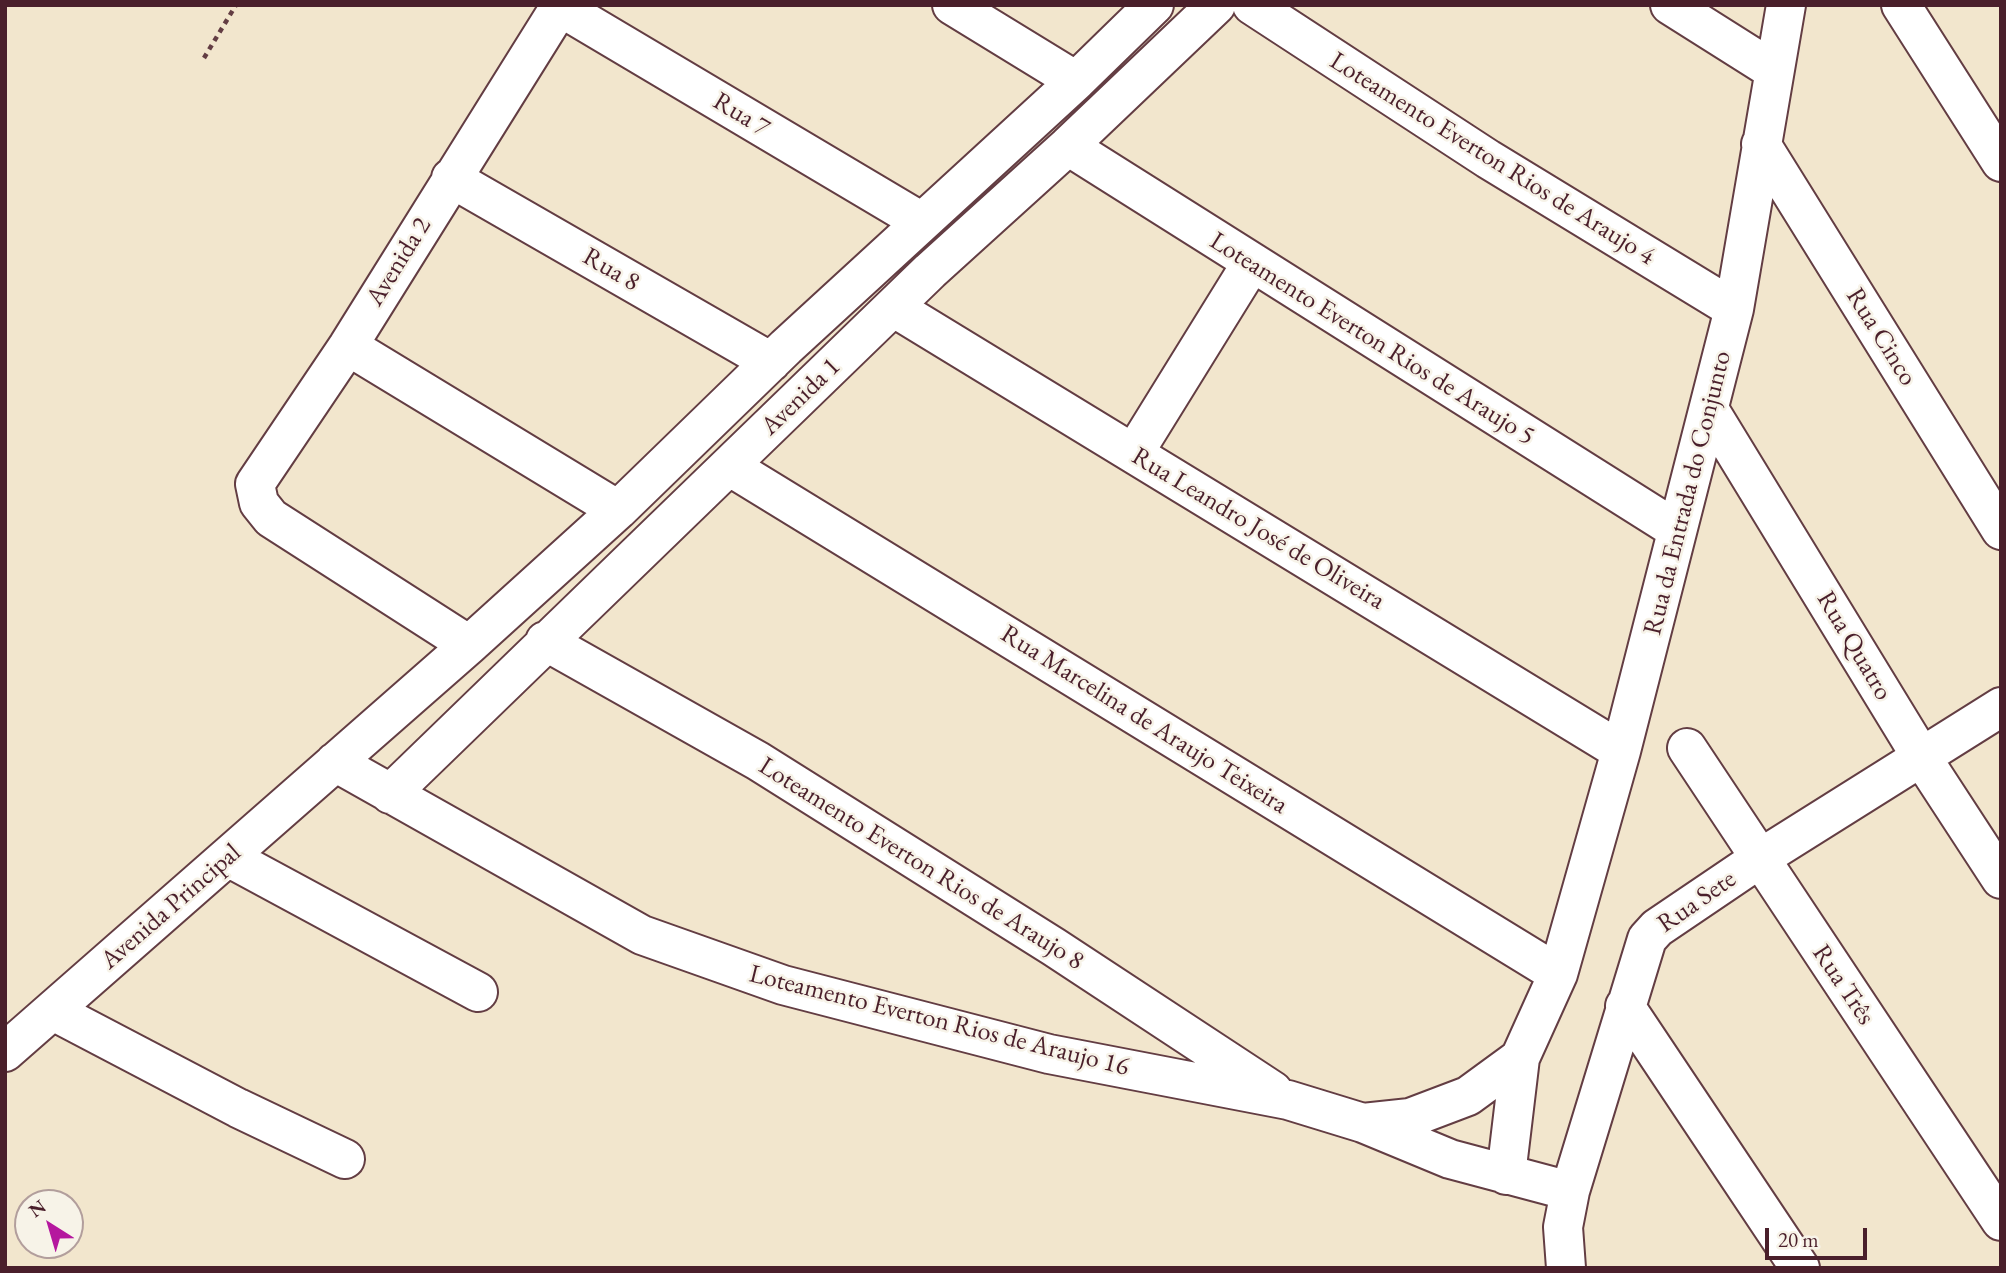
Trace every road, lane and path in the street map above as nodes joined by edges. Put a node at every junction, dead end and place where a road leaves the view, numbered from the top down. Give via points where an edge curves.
1 (236, 5) edge
2 (952, 5) edge
3 (1154, 5) edge
4 (1216, 5) edge
5 (1252, 5) edge
6 (1670, 5) edge
7 (1786, 5) edge
8 (1901, 5) edge
9 (560, 6) edge
10 (204, 58) dead end
11 (1773, 70) junction
12 (1076, 81) junction
13 (1761, 144) junction
14 (1068, 146) junction
15 (2001, 162) edge
16 (451, 178) junction
17 (911, 232) junction
18 (1251, 264) junction
19 (930, 271) junction
20 (893, 307) junction
21 (1734, 309) junction
22 (348, 346) junction
23 (771, 362) junction
24 (1710, 411) junction
25 (1134, 453) junction
26 (729, 466) junction
27 (618, 510) junction
28 (1677, 530) junction
29 (2001, 530) edge
30 (545, 641) junction
31 (469, 645) junction
32 (2001, 708) edge
33 (1686, 748) dead end
34 (1621, 751) junction
35 (1922, 758) junction
36 (335, 762) junction
37 (390, 794) junction
38 (228, 857) junction
39 (1759, 859) junction
40 (2001, 879) edge
41 (1558, 974) junction
42 (478, 992) dead end
43 (1625, 1006) junction
44 (53, 1010) junction
45 (5, 1052) edge
46 (1520, 1058) junction
47 (1288, 1100) junction
48 (1363, 1123) junction
49 (345, 1158) dead end
50 (1506, 1175) junction
51 (1570, 1191) junction
52 (2001, 1221) edge
53 (1566, 1268) edge
54 (1800, 1268) edge

1 - 10 path
2 - 12 street
3 - 12 street, Avenida 1
4 - 14 street, Avenida 1
5 - 21 street, Loteamento Everton Rios de Araujo 4 via 1395,100
6 - 11 street
7 - 11 street, Rua da Entrada do Conjunto
8 - 15 street
9 - 16 street, Avenida 2
9 - 17 street, Rua 7
11 - 13 street, Rua da Entrada do Conjunto
12 - 17 street, Avenida 1
13 - 21 street, Rua da Entrada do Conjunto
13 - 29 street, Rua Cinco
14 - 18 street, Loteamento Everton Rios de Araujo 5
14 - 19 street, Avenida 1
16 - 22 street, Avenida 2
16 - 23 street, Rua 8
17 - 19 street, Rua 7
17 - 23 street, Avenida 1
18 - 25 street
18 - 28 street, Loteamento Everton Rios de Araujo 5
19 - 20 street, Avenida 1
20 - 25 street, Rua Leandro José de Oliveira
20 - 26 street, Avenida 1
21 - 24 street, Rua da Entrada do Conjunto
22 - 27 street
22 - 31 street, Avenida 2 via 255,484 259,503 271,518
23 - 27 street, Avenida 1
24 - 28 street, Rua da Entrada do Conjunto
24 - 35 street, Rua Quatro
25 - 34 street, Rua Leandro José de Oliveira
26 - 30 street, Avenida 1
26 - 41 street, Rua Marcelina de Araujo Teixeira
27 - 31 street, Avenida 1
28 - 34 street, Rua da Entrada do Conjunto
30 - 37 street, Avenida 1
30 - 47 street, Loteamento Everton Rios de Araujo 8 via 758,761
31 - 36 street, Avenida 1
32 - 35 street, Rua Sete
33 - 39 street, Rua Três
34 - 41 street, Rua da Entrada do Conjunto
35 - 39 street, Rua Sete
35 - 40 street, Rua Quatro
36 - 37 street, Loteamento Everton Rios de Araujo 16
36 - 38 street, Avenida Principal
37 - 47 street, Loteamento Everton Rios de Araujo 16 via 642,935 713,962 783,985 1049,1054
38 - 42 street
38 - 44 street, Avenida Principal
39 - 43 street, Rua Sete via 1657,928 1647,939
39 - 52 street, Rua Três
41 - 46 street, Loteamento Everton Rios de Araujo 16
43 - 51 street, Rua Sete
43 - 54 street
44 - 45 street, Avenida Principal
44 - 49 street via 238,1108
46 - 48 street, Loteamento Everton Rios de Araujo 16 via 1495,1079 1441,1109
46 - 50 street
47 - 48 street, Loteamento Everton Rios de Araujo 16
48 - 50 street via 1413,1145
50 - 51 street
51 - 53 street, Rua Sete via 1563,1227

